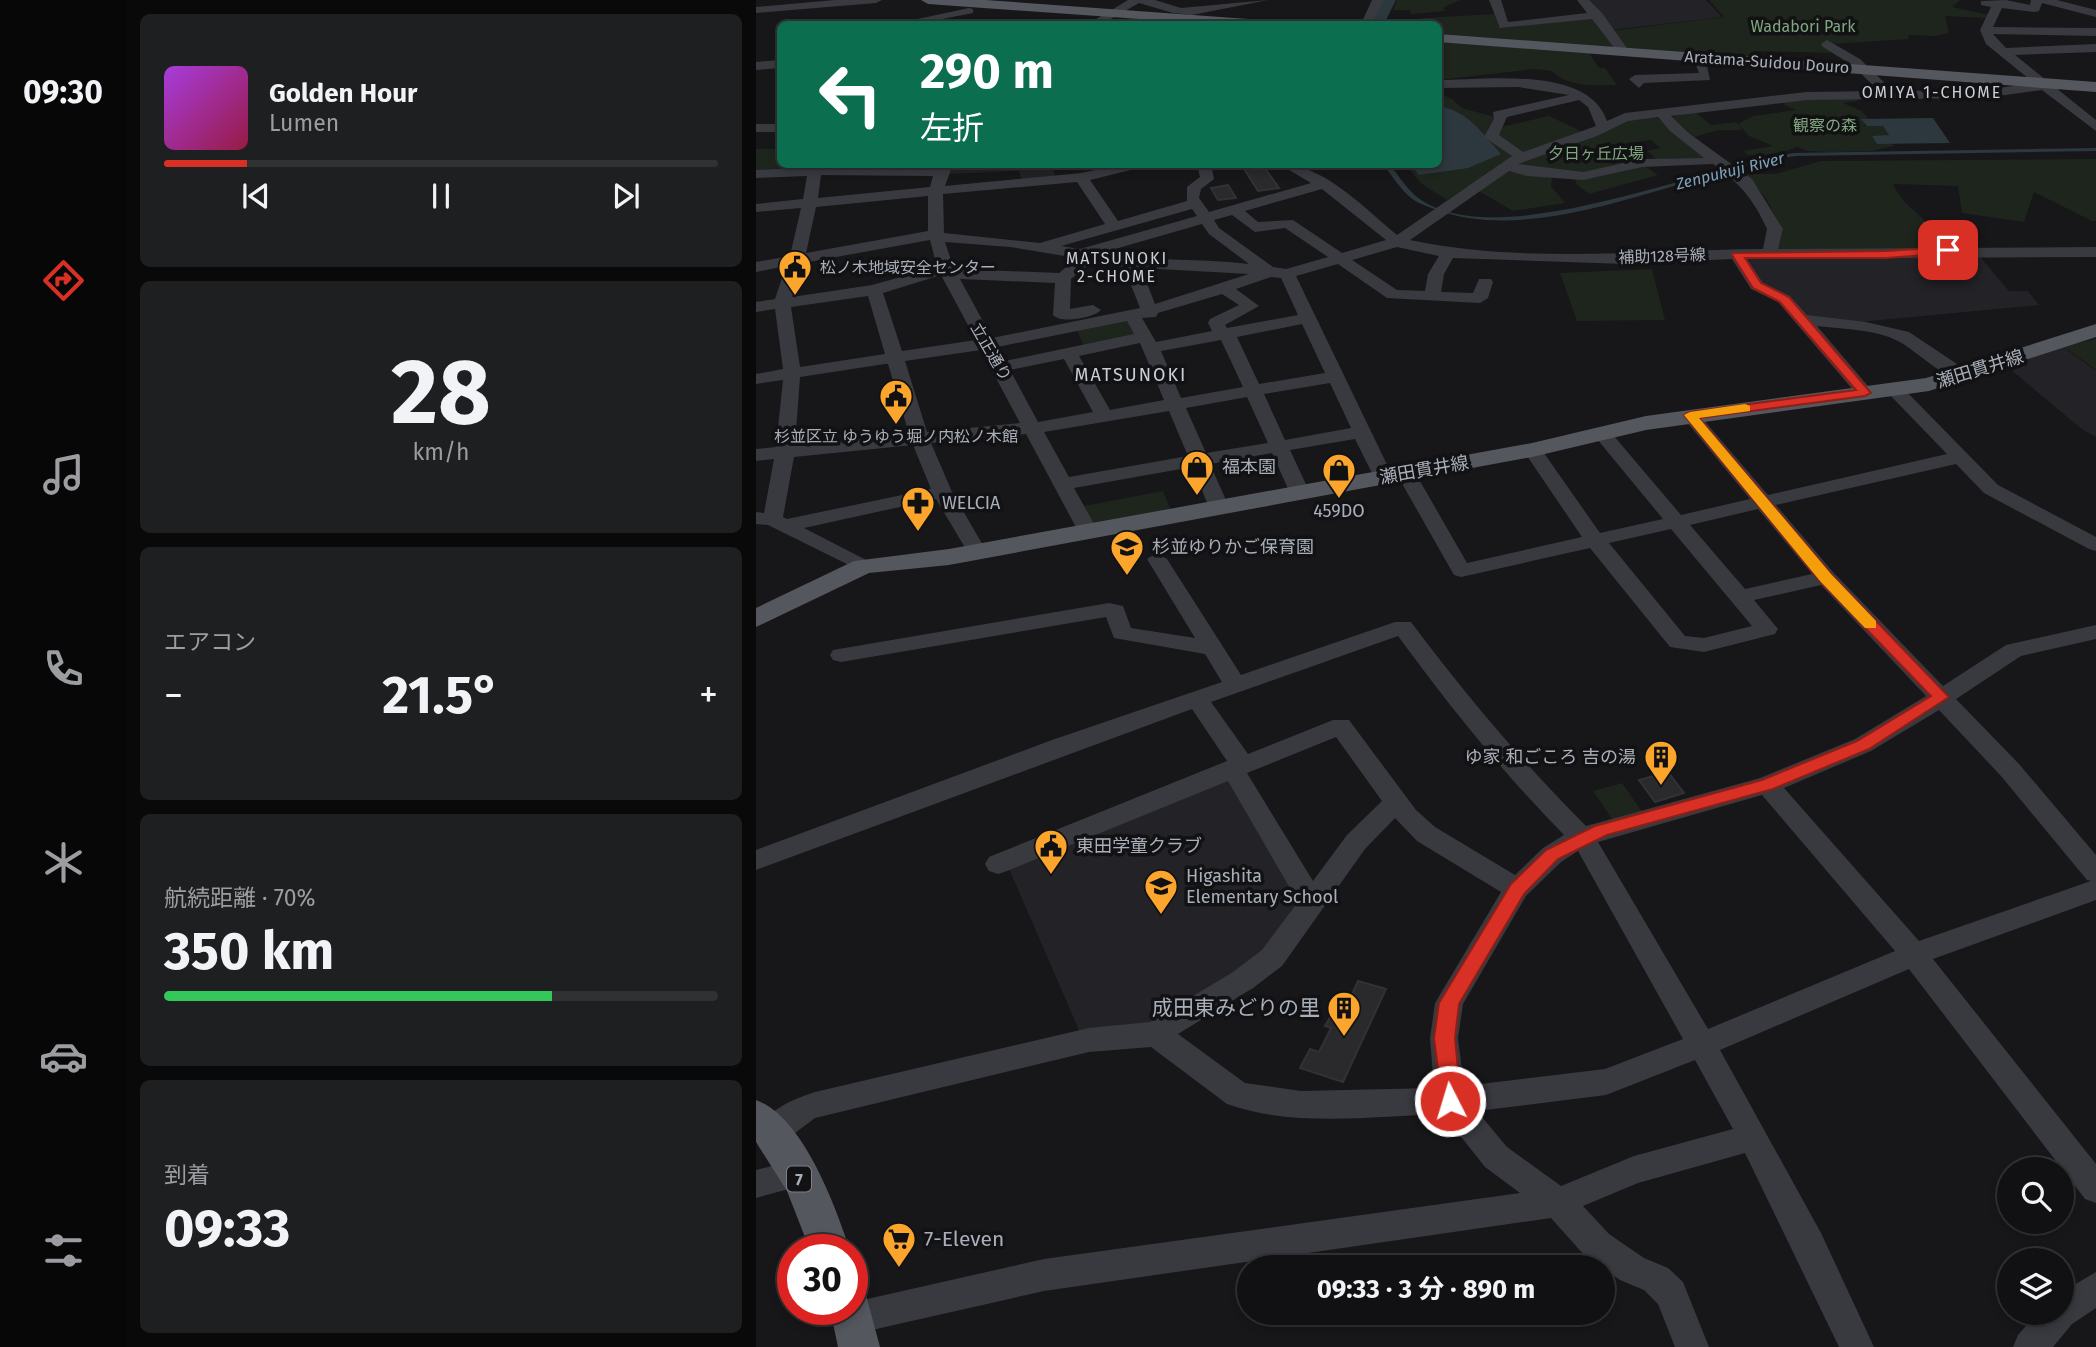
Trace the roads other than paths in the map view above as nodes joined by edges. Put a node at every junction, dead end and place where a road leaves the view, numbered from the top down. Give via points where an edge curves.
1 (776, 0) edge
2 (876, 0) edge
3 (928, 0) edge
4 (1138, 0) edge
5 (1262, 0) edge
6 (1378, 0) edge
7 (1495, 0) edge
8 (1583, 0) edge
9 (2037, 0) edge
10 (2045, 0) edge
11 (2096, 1) edge
12 (1999, 2) edge
13 (1985, 3) dead end
14 (2066, 4) junction
15 (964, 5) edge
16 (758, 11) edge
17 (2096, 13) edge
18 (1111, 14) junction
19 (1598, 15) junction
20 (910, 21) edge
21 (977, 21) edge
22 (1099, 21) edge
23 (1217, 21) edge
24 (1368, 21) edge
25 (1986, 30) junction
26 (2094, 34) edge
27 (1442, 37) edge
28 (1827, 44) dead end
29 (2096, 48) edge
30 (1623, 51) junction
31 (2002, 52) junction
32 (1699, 57) junction
33 (777, 64) edge
34 (756, 66) edge
35 (1863, 69) junction
36 (2043, 83) junction
37 (1442, 84) edge
38 (1639, 84) dead end
39 (2096, 87) edge
40 (1581, 96) junction
41 (1891, 96) junction
42 (1662, 111) junction
43 (2096, 127) edge
44 (1602, 128) junction
45 (1515, 161) junction
46 (1723, 166) junction
47 (944, 168) edge
48 (1128, 168) edge
49 (1205, 168) edge
50 (1294, 168) edge
51 (811, 169) edge
52 (756, 174) edge
53 (1082, 177) junction
54 (1324, 184) junction
55 (936, 191) junction
56 (811, 202) junction
57 (1196, 203) junction
58 (756, 208) edge
59 (1233, 209) junction
60 (1444, 209) joint
61 (1203, 218) junction
62 (1114, 226) junction
63 (1942, 233) dead end
64 (934, 236) junction
65 (1397, 242) junction
66 (1042, 247) junction
67 (1948, 250) junction
68 (2096, 252) edge
69 (1448, 253) junction
70 (1737, 255) junction
71 (1769, 255) junction
72 (1083, 256) junction
73 (1340, 260) junction
74 (797, 261) junction
75 (1130, 263) junction
76 (756, 267) edge
77 (947, 271) junction
78 (1278, 273) junction
79 (1063, 278) junction
80 (1485, 282) dead end
81 (1226, 289) junction
82 (874, 290) junction
83 (1432, 297) junction
84 (782, 303) junction
85 (756, 307) edge
86 (1141, 315) junction
87 (1307, 317) junction
88 (1804, 320) junction
89 (1100, 324) junction
90 (2096, 330) edge
91 (1225, 334) junction
92 (1148, 343) junction
93 (987, 345) junction
94 (1069, 353) junction
95 (893, 359) junction
96 (999, 367) junction
97 (792, 373) junction
98 (1963, 376) junction
99 (1335, 377) junction
100 (756, 379) edge
101 (1253, 390) junction
102 (1895, 390) junction
103 (1865, 393) junction
104 (1172, 404) junction
105 (1690, 415) junction
106 (1104, 416) junction
107 (1031, 427) junction
108 (1614, 427) junction
109 (1361, 432) junction
110 (920, 439) junction
111 (1279, 447) junction
112 (1532, 450) junction
113 (785, 453) junction
114 (756, 455) edge
115 (1960, 457) junction
116 (1198, 461) junction
117 (1394, 475) junction
118 (1063, 484) junction
119 (942, 492) junction
120 (1300, 493) junction
121 (1762, 501) junction
122 (1219, 507) junction
123 (772, 521) edge
124 (1676, 521) junction
125 (1088, 531) junction
126 (1594, 539) junction
127 (2096, 545) edge
128 (977, 552) junction
129 (1157, 559) dead end
130 (863, 565) junction
131 (1826, 577) junction
132 (1740, 597) junction
133 (756, 619) edge
134 (2096, 632) edge
135 (1211, 648) junction
136 (841, 655) dead end
137 (1236, 686) junction
138 (1941, 697) junction
139 (1197, 699) junction
140 (1237, 766) junction
141 (1767, 785) junction
142 (1396, 802) junction
143 (1583, 838) junction
144 (756, 860) edge
145 (998, 864) dead end
146 (2096, 873) edge
147 (1517, 889) junction
148 (2096, 890) edge
149 (1311, 901) junction
150 (1915, 954) junction
151 (1156, 1034) junction
152 (1702, 1045) junction
153 (1450, 1101) junction
154 (764, 1124) edge
155 (1753, 1137) junction
156 (796, 1174) junction
157 (756, 1184) edge
158 (2096, 1189) edge
159 (1558, 1202) junction
160 (825, 1234) edge
161 (2096, 1288) edge
162 (2074, 1303) edge
163 (868, 1321) edge
164 (2049, 1325) edge
165 (1692, 1347) edge
166 (1857, 1347) edge
167 (2030, 1347) edge

1 - 16 street
2 - 16 street
3 - 15 main road
4 - 5 street via 1159,2 1173,10
4 - 18 street
6 - 24 street
7 - 19 street via 1504,26
8 - 19 street
9 - 12 street via 2035,9
10 - 14 street
11 - 14 street
12 - 13 street
12 - 25 street
14 - 17 street
15 - 18 main road
15 - 20 street
15 - 21 street
18 - 22 street
18 - 23 main road
19 - 30 street
25 - 26 street
25 - 31 street
27 - 30 main road, Aratama-Suidou Douro
28 - 35 street
29 - 31 street
30 - 32 main road, Aratama-Suidou Douro
31 - 36 street
32 - 35 main road, Aratama-Suidou Douro
32 - 38 street via 1706,77 1635,79
33 - 34 street
35 - 36 main road, Aratama-Suidou Douro
35 - 41 street
36 - 39 main road, Aratama-Suidou Douro
36 - 41 street via 1984,94
36 - 43 street
37 - 40 street via 1533,85
40 - 44 street via 1594,105
40 - 45 street via 1498,115 1502,118 1491,137 1511,147
41 - 42 street via 1807,96
42 - 44 street via 1625,117
42 - 46 street
44 - 45 street
45 - 46 street via 1527,172 1583,176 1642,163
45 - 60 street
46 - 71 street via 1744,178 1762,203 1775,229
47 - 51 street
47 - 55 street, 立正通り
48 - 53 street
49 - 57 street via 1207,179 1194,187
50 - 54 street
51 - 52 street
51 - 56 street
53 - 55 street
53 - 62 street
54 - 59 street
54 - 65 street
55 - 56 street
55 - 64 street, 立正通り
56 - 58 street
56 - 74 street
57 - 61 street
57 - 62 street
59 - 61 street
59 - 73 street via 1255,227 1287,223
60 - 65 street
61 - 72 street
61 - 78 street via 1214,231
62 - 66 street
63 - 67 street
64 - 66 street
64 - 74 street
64 - 77 street, 立正通り
65 - 69 street, 補助128号線
65 - 73 street
66 - 72 street
67 - 68 street, 補助128号線
67 - 71 street, 補助128号線
69 - 70 street, 補助128号線 via 1625,259
69 - 83 street via 1436,274
70 - 71 street, 補助128号線
70 - 88 street via 1757,286 1780,295
72 - 75 street
72 - 79 street
73 - 78 street
73 - 83 street via 1393,295
74 - 76 street
74 - 84 street
75 - 78 street via 1217,265
75 - 86 street
77 - 79 street
77 - 82 street
77 - 93 street, 立正通り
78 - 81 street
78 - 87 street
79 - 89 street via 1061,315 1095,310
80 - 83 street via 1480,298
81 - 86 street
81 - 91 street via 1251,306 1216,323
82 - 84 street
82 - 95 street
84 - 85 street
84 - 97 street
86 - 89 street
86 - 92 street
87 - 91 street
87 - 99 street
88 - 98 street via 1903,336
88 - 103 street
89 - 93 street
90 - 98 main road, 瀬田貫井線
91 - 92 street
91 - 101 street
92 - 94 street
92 - 104 street
93 - 95 street
93 - 96 street, 立正通り
94 - 96 street
94 - 106 street
95 - 97 street
95 - 110 street
96 - 107 street, 立正通り
97 - 100 street
97 - 113 street
98 - 102 main road, 瀬田貫井線
99 - 101 street
99 - 109 street
101 - 104 street
101 - 111 street
102 - 103 main road, 瀬田貫井線
102 - 115 street
103 - 105 main road, 瀬田貫井線
104 - 106 street
104 - 116 street
105 - 108 main road, 瀬田貫井線
105 - 121 street
106 - 107 street
107 - 110 street
107 - 118 street, 立正通り
108 - 112 main road, 瀬田貫井線
108 - 124 street
109 - 111 street
109 - 117 street
110 - 113 street
110 - 119 street
111 - 116 street
111 - 120 street
112 - 117 main road, 瀬田貫井線
112 - 126 street
113 - 114 street
113 - 123 street
115 - 121 street
115 - 127 street via 1991,489
116 - 118 street
116 - 122 street
117 - 120 main road, 瀬田貫井線
117 - 126 street via 1461,571
118 - 125 street, 立正通り
119 - 123 street
119 - 128 street
120 - 122 main road, 瀬田貫井線
121 - 124 street
121 - 131 street
122 - 125 main road, 瀬田貫井線
123 - 130 street
124 - 126 street
124 - 132 street
125 - 128 main road, 瀬田貫井線
126 - 132 street via 1678,642 1704,645 1767,629
128 - 130 main road, 瀬田貫井線
129 - 135 street
130 - 133 main road, 瀬田貫井線
131 - 132 street
131 - 138 street
134 - 138 street via 2014,650
135 - 136 street via 1122,633 1115,611 1110,610
135 - 137 street
137 - 139 street
137 - 143 street via 1403,627 1524,779
138 - 141 street via 1863,745
138 - 146 street via 2038,801
139 - 140 street
139 - 144 street
140 - 142 street via 1341,726
140 - 145 street
140 - 149 street
141 - 143 street
141 - 150 street
142 - 147 street via 1426,834
142 - 149 street via 1356,842
143 - 147 street via 1552,855
143 - 152 street
147 - 153 street via 1449,1003 1444,1038
148 - 150 street
149 - 151 street via 1272,958
150 - 152 street
150 - 158 street
151 - 153 street via 1238,1095 1301,1104
151 - 154 street via 1089,1040 815,1105
152 - 153 street via 1606,1082
152 - 155 street
153 - 159 street via 1496,1157
154 - 156 main road, 7
155 - 159 street via 1634,1170
155 - 166 street
156 - 157 street
156 - 160 main road, 7 via 817,1209
159 - 163 street via 1044,1275
159 - 165 street via 1597,1245 1656,1279 1671,1293
161 - 162 street
164 - 167 street

